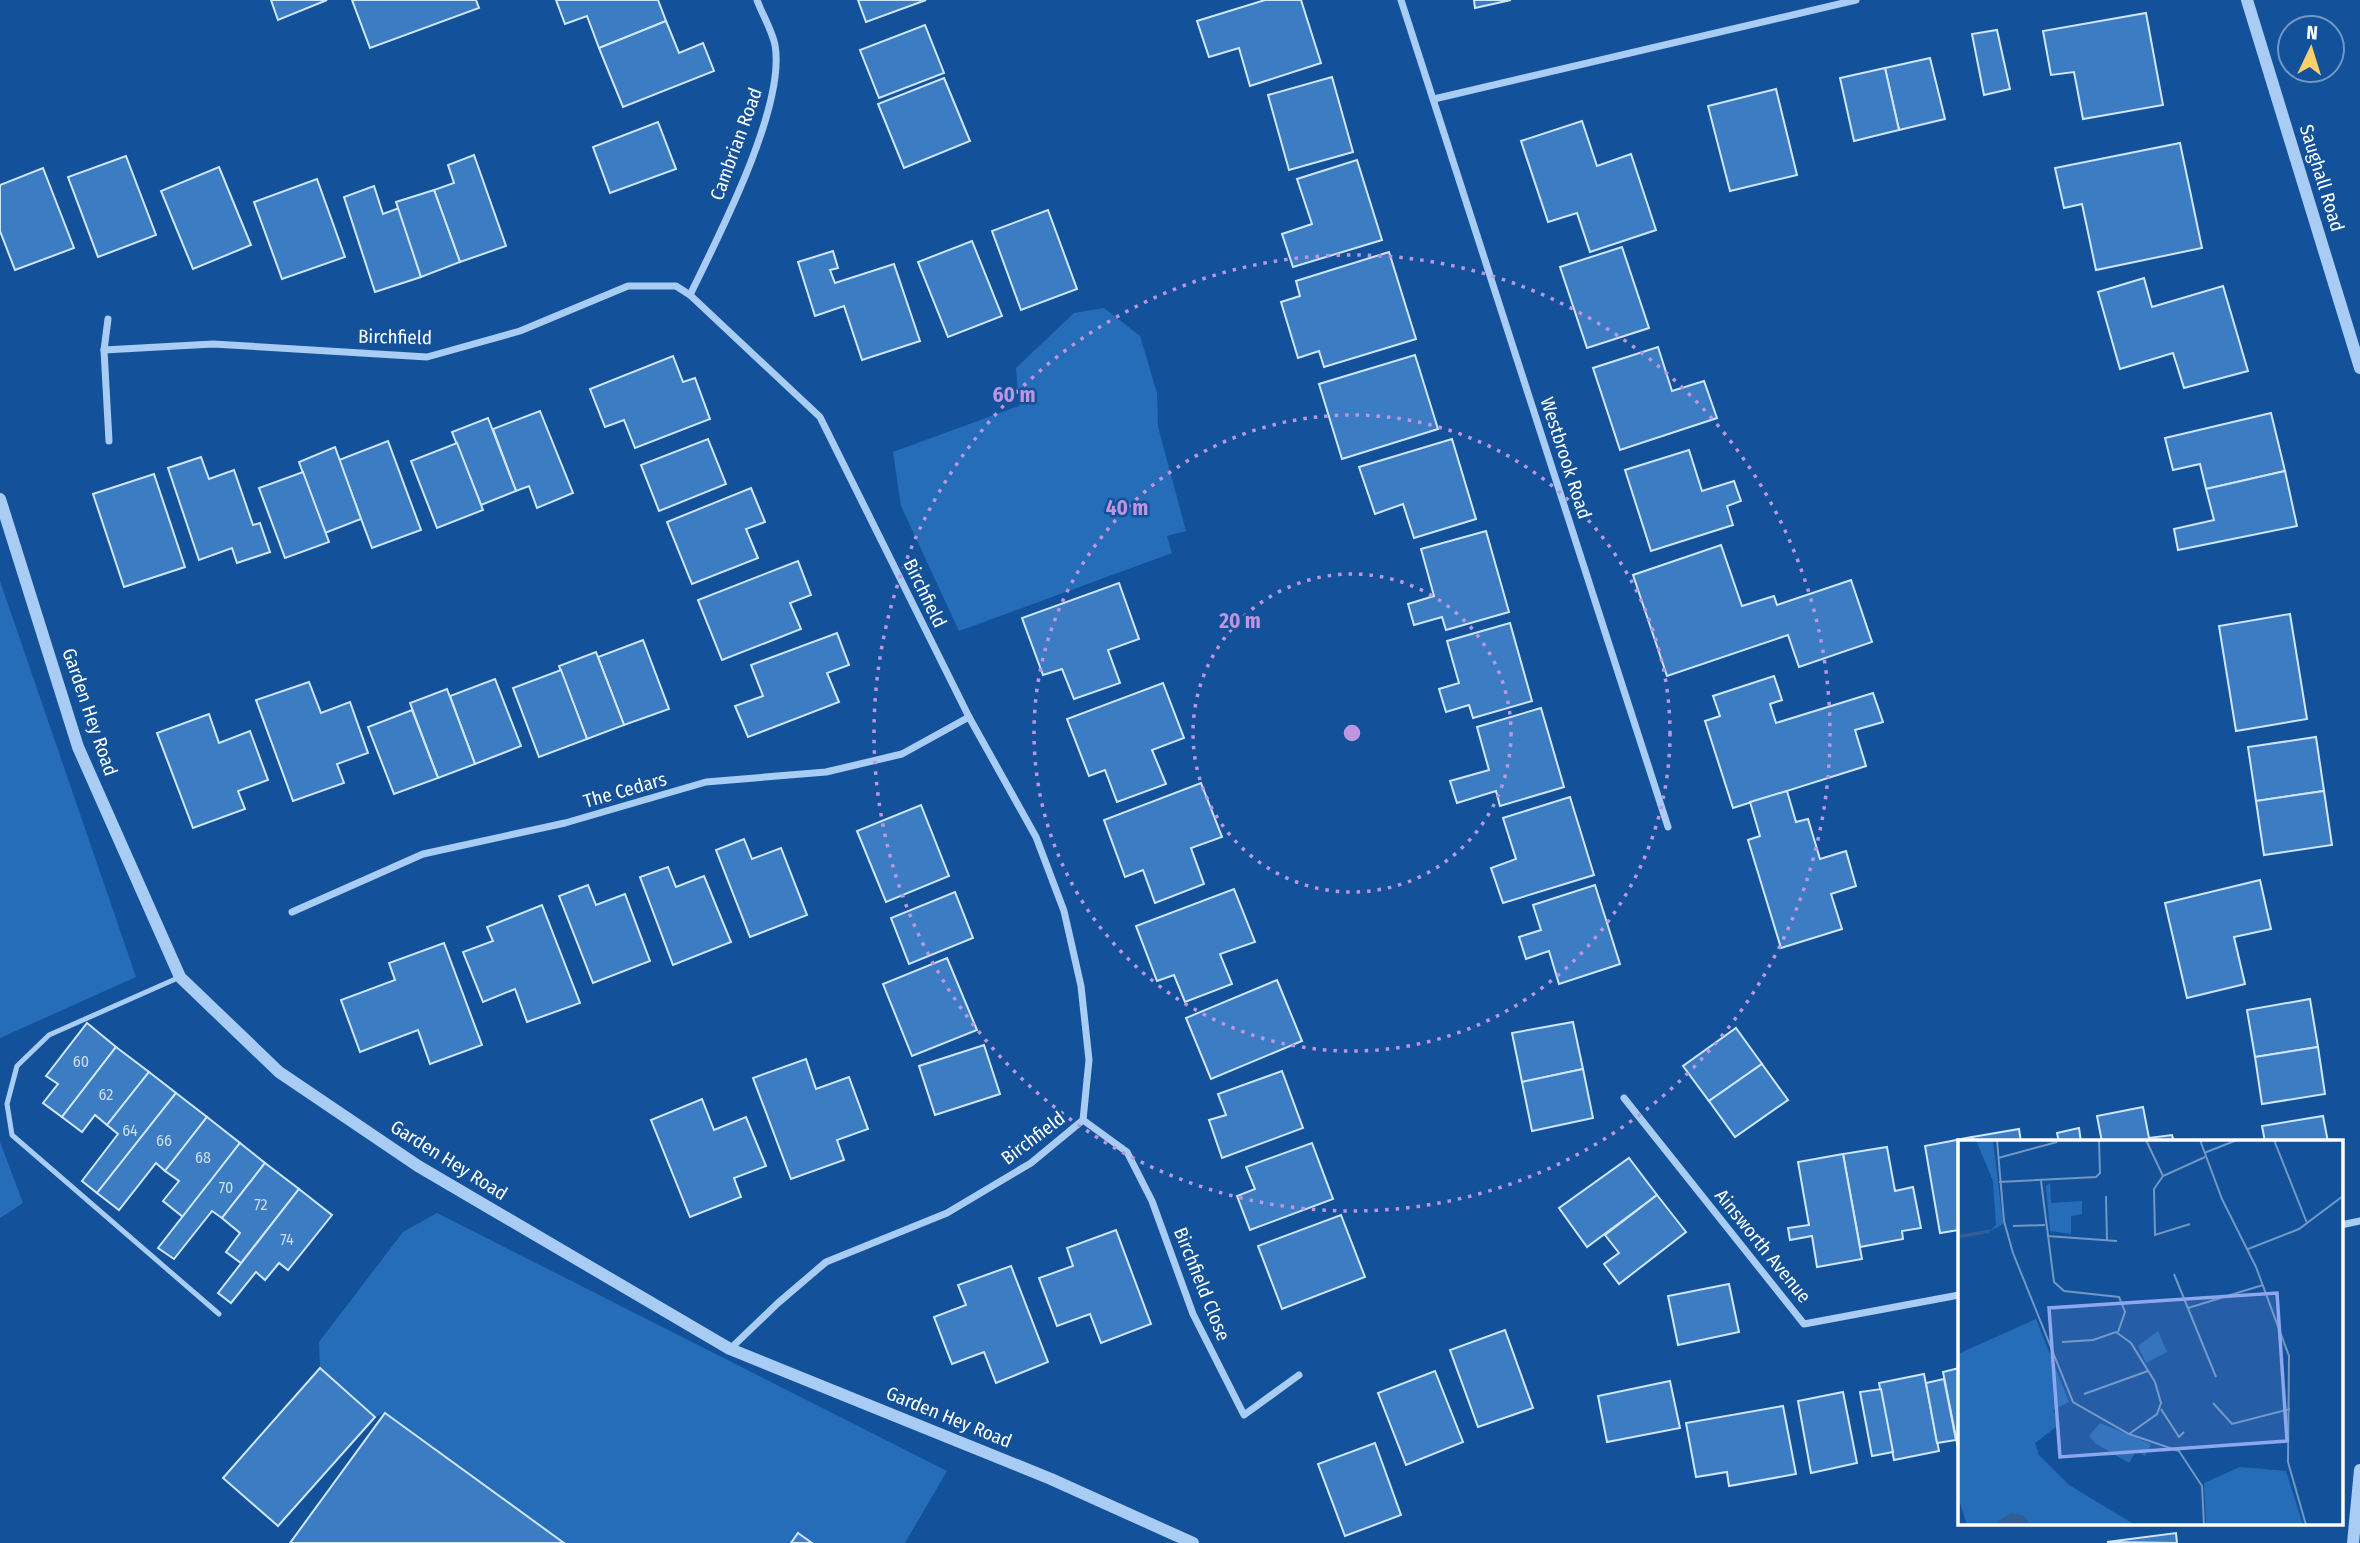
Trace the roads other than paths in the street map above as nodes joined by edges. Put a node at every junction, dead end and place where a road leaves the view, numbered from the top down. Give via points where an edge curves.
1 (757, 0) edge
2 (1401, 0) edge
3 (1856, 0) edge
4 (2247, 0) edge
5 (1434, 99) junction
6 (690, 295) junction
7 (108, 319) dead end
8 (104, 350) junction
9 (2360, 368) edge
10 (109, 441) dead end
11 (0, 499) edge
12 (969, 717) junction
13 (1668, 828) dead end
14 (292, 912) dead end
15 (180, 977) junction
16 (1624, 1098) dead end
17 (1083, 1120) junction
18 (2360, 1221) edge
19 (2342, 1225) edge
20 (1958, 1295) edge
21 (219, 1314) dead end
22 (730, 1349) junction
23 (1299, 1375) dead end
24 (2360, 1470) edge
25 (1193, 1543) edge
26 (2353, 1543) edge

1 - 6 street, Cambrian Road via 775,46 775,86 757,146
2 - 5 street, Westbrook Road
3 - 5 street
4 - 9 street, Saughall Road
5 - 13 street, Westbrook Road
6 - 8 street, Birchfield via 676,286 628,286 520,331 427,357 213,344
6 - 12 street, Birchfield via 820,417
7 - 8 street
8 - 10 street
11 - 15 street, Garden Hey Road via 78,747
12 - 14 street, The Cedars via 902,754 826,772 706,782 565,823 423,854
12 - 17 street, Birchfield via 1036,836 1063,911 1081,986 1089,1060
15 - 21 lane via 49,1035 17,1066 7,1104 12,1135
15 - 22 street, Garden Hey Road via 279,1072 343,1116 418,1166
16 - 20 street, Ainsworth Avenue via 1804,1324
17 - 22 street, Birchfield via 1031,1163 947,1213 826,1262
17 - 23 street, Birchfield Close via 1127,1152 1152,1201 1193,1314 1244,1415
18 - 19 street
22 - 25 street, Garden Hey Road via 1051,1479
24 - 26 street

